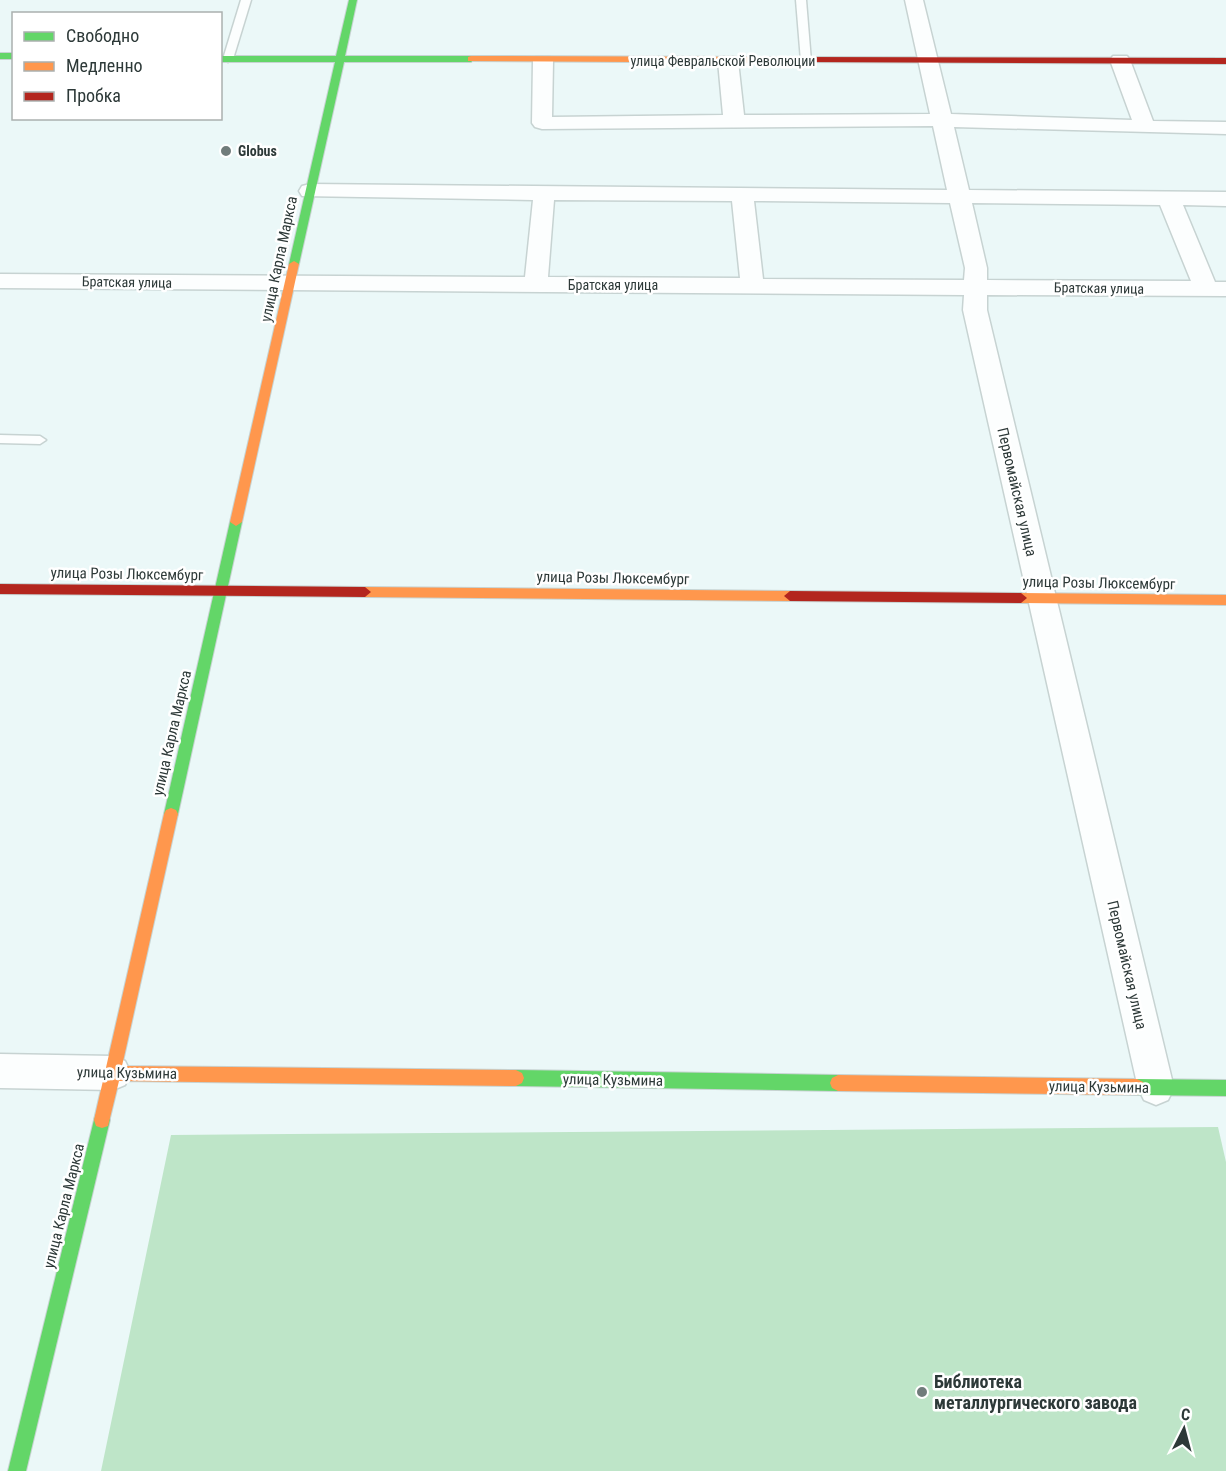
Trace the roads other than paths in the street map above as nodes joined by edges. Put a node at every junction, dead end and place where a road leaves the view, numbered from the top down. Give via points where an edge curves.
1 (246, 0) edge
2 (353, 0) edge
3 (801, 0) edge
4 (914, 0) edge
5 (224, 59) edge
6 (339, 59) junction
7 (1120, 60) junction
8 (543, 61) junction
9 (728, 61) junction
10 (806, 61) junction
11 (927, 61) junction
12 (1226, 61) edge
13 (941, 120) junction
14 (734, 122) junction
15 (1145, 127) junction
16 (1226, 128) edge
17 (310, 191) junction
18 (544, 194) junction
19 (742, 196) junction
20 (960, 198) junction
21 (1169, 199) junction
22 (1226, 199) edge
23 (0, 281) edge
24 (290, 284) junction
25 (536, 285) junction
26 (752, 285) junction
27 (974, 286) junction
28 (1216, 289) edge
29 (0, 439) edge
30 (40, 440) dead end
31 (0, 589) edge
32 (220, 592) junction
33 (1042, 598) junction
34 (1226, 600) edge
35 (0, 1071) edge
36 (113, 1072) junction
37 (1156, 1088) junction
38 (1226, 1088) edge
39 (17, 1471) edge

1 - 5 lane
2 - 6 street, улица Карла Маркса
3 - 10 lane
4 - 11 street, Первомайская улица
5 - 6 street, улица Февральской Революции
6 - 8 street, улица Февральской Революции
6 - 17 street, улица Карла Маркса
7 - 11 street, улица Февральской Революции
7 - 12 street, улица Февральской Революции
7 - 15 street
8 - 9 street, улица Февральской Революции
8 - 14 street via 542,123
9 - 10 street, улица Февральской Революции
9 - 14 street
10 - 11 street, улица Февральской Революции
11 - 13 street, Первомайская улица
13 - 14 street
13 - 15 street
13 - 20 street, Первомайская улица
15 - 16 street
17 - 18 street
17 - 24 street, улица Карла Маркса
18 - 19 street
18 - 25 street
19 - 20 street
19 - 26 street
20 - 21 street
20 - 27 street, Первомайская улица via 976,268
21 - 22 street
21 - 28 street
23 - 24 street, Братская улица
24 - 25 street, Братская улица
24 - 32 street, улица Карла Маркса
25 - 26 street, Братская улица
26 - 27 street, Братская улица
27 - 28 street, Братская улица
27 - 33 street, Первомайская улица via 975,310
29 - 30 lane
31 - 32 street, улица Розы Люксембург
32 - 33 street, улица Розы Люксембург
32 - 36 street, улица Карла Маркса
33 - 34 street, улица Розы Люксембург
33 - 37 street, Первомайская улица
35 - 36 street, улица Кузьмина
36 - 37 street, улица Кузьмина
36 - 39 street, улица Карла Маркса
37 - 38 street, улица Кузьмина

